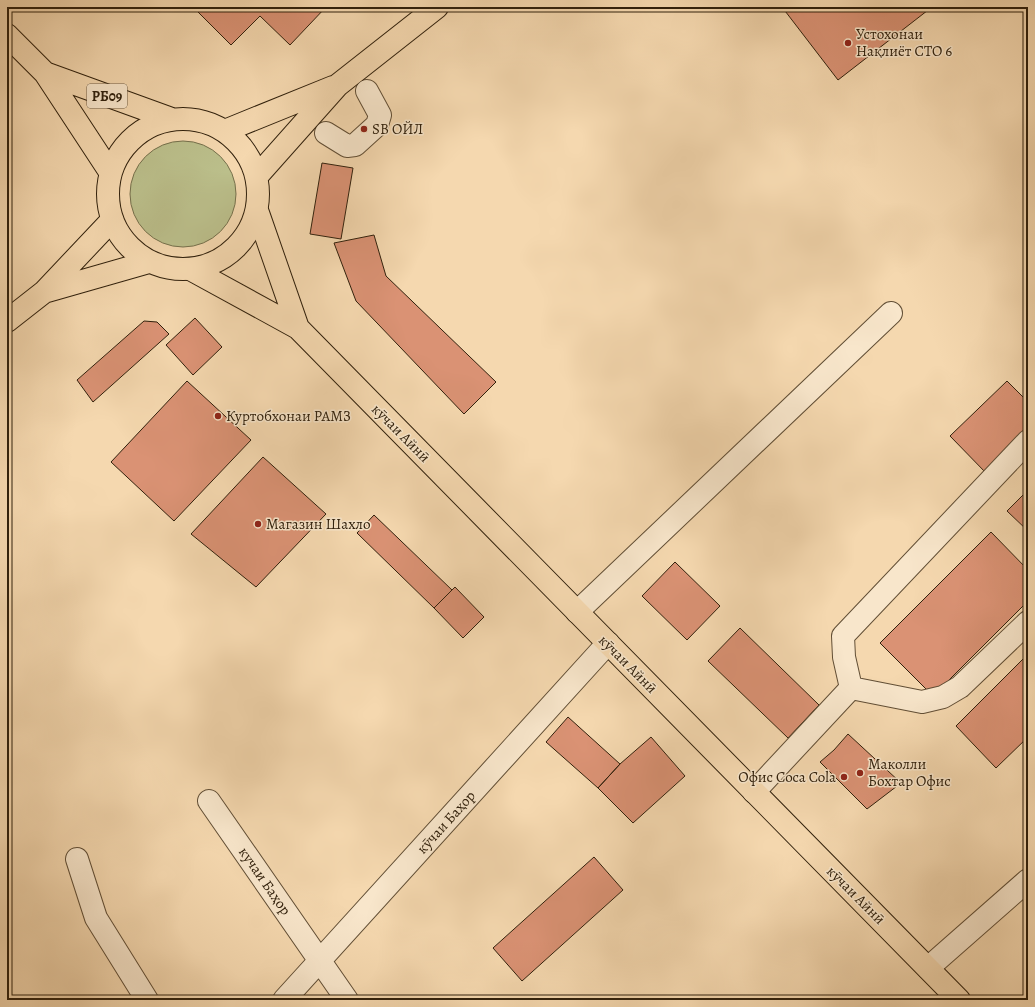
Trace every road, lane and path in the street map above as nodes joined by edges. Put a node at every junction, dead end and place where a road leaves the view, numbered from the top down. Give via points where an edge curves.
1 (437, 7) edge
2 (7, 35) edge
3 (45, 73) junction
4 (338, 85) junction
5 (367, 91) dead end
6 (169, 118) junction
7 (227, 130) junction
8 (326, 133) dead end
9 (110, 172) junction
10 (258, 175) junction
11 (258, 213) junction
12 (112, 220) junction
13 (149, 262) junction
14 (192, 270) junction
15 (44, 292) junction
16 (891, 313) dead end
17 (7, 321) edge
18 (298, 328) junction
19 (1028, 441) edge
20 (577, 612) junction
21 (1028, 622) edge
22 (608, 643) junction
23 (851, 688) junction
24 (754, 792) junction
25 (209, 801) dead end
26 (77, 859) dead end
27 (1028, 880) edge
28 (320, 961) junction
29 (928, 968) junction
30 (147, 1000) edge
31 (284, 1000) edge
32 (347, 1000) edge
33 (959, 1000) edge

1 - 4 main road
2 - 3 main road, РБ09
3 - 6 main road, РБ09
3 - 9 main road, РБ09
4 - 7 main road
4 - 10 main road
5 - 8 street via 380,115 377,125 355,145 347,146
6 - 7 main road via 199,118
6 - 9 main road via 132,137
7 - 10 main road via 246,150
9 - 12 main road via 107,196
10 - 11 main road
11 - 14 main road via 234,252
11 - 18 main road, кӯчаи Айнӣ
12 - 13 main road via 126,244
12 - 15 main road
13 - 14 main road via 170,269
13 - 15 main road
14 - 18 main road, кӯчаи Айнӣ
15 - 17 main road
16 - 20 street
18 - 20 main road, кӯчаи Айнӣ
19 - 23 street via 843,636 844,657
20 - 22 main road, кӯчаи Айнӣ
21 - 23 street via 960,687 943,697 922,702
22 - 24 main road, кӯчаи Айнӣ
22 - 28 street, кӯчаи Баҳор
23 - 24 street
24 - 29 main road, кӯчаи Айнӣ
25 - 28 street, кучаи Баҳор
26 - 30 street via 96,918
27 - 29 street
28 - 31 street, кӯчаи Баҳор
28 - 32 street, кучаи Баҳор
29 - 33 main road, кӯчаи Айнӣ

